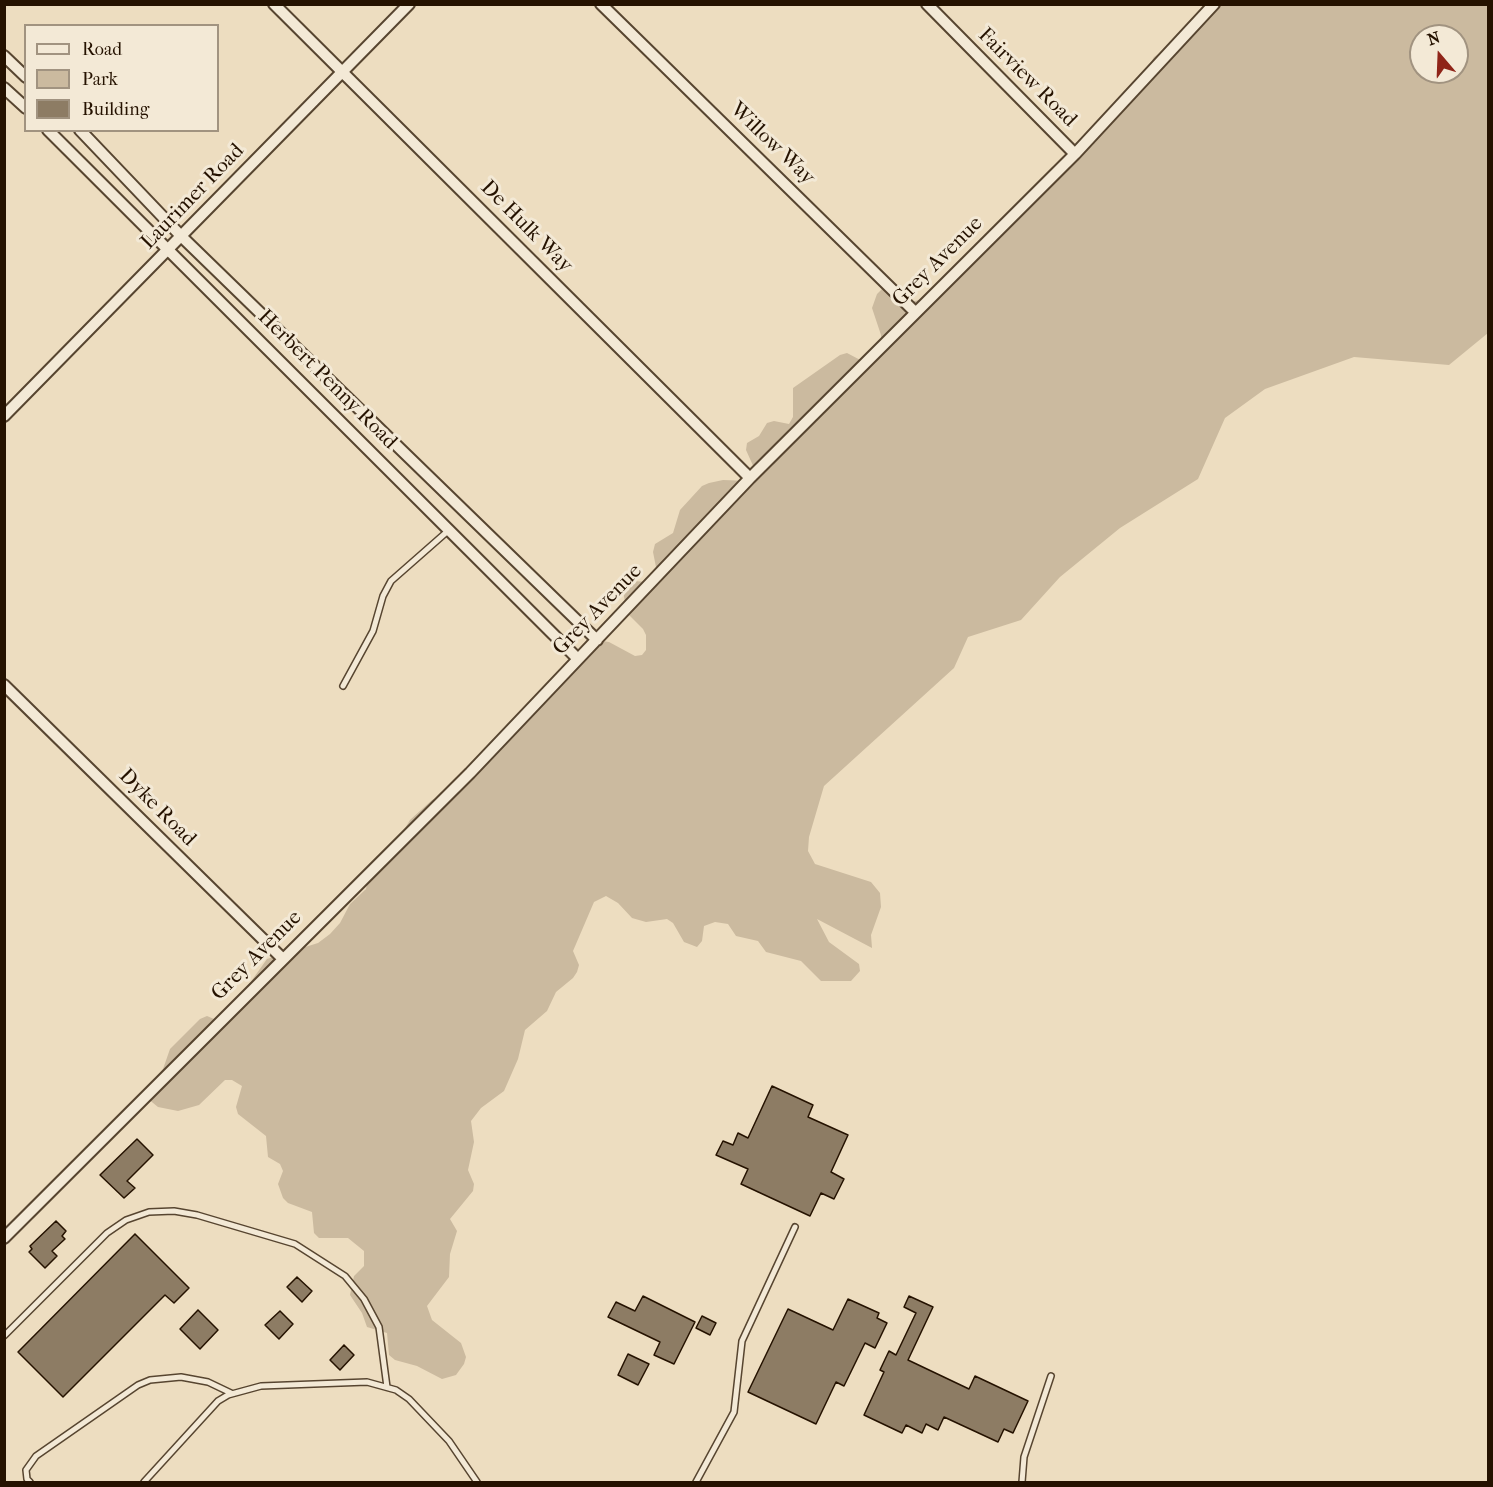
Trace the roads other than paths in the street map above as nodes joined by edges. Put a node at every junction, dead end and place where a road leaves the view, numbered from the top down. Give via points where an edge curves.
1 (274, 4) edge
2 (409, 4) edge
3 (601, 4) edge
4 (927, 4) edge
5 (1214, 4) edge
6 (4, 56) edge
7 (342, 72) junction
8 (24, 75) edge
9 (4, 88) edge
10 (24, 106) edge
11 (50, 132) edge
12 (82, 132) edge
13 (1075, 154) junction
14 (182, 237) junction
15 (168, 252) junction
16 (915, 312) junction
17 (4, 416) edge
18 (750, 478) junction
19 (450, 530) junction
20 (597, 640) junction
21 (578, 658) junction
22 (4, 685) edge
23 (343, 686) dead end
24 (282, 958) junction
25 (795, 1227) dead end
26 (4, 1238) edge
27 (4, 1336) edge
28 (1051, 1376) dead end
29 (387, 1387) junction
30 (231, 1393) junction
31 (30, 1482) edge
32 (144, 1482) edge
33 (477, 1482) edge
34 (696, 1482) edge
35 (1022, 1482) edge

1 - 7 street, De Hulk Way
2 - 7 street, Laurimer Road
3 - 16 street, Willow Way
4 - 13 street, Fairview Road
5 - 13 street, Grey Avenue
6 - 8 street
7 - 14 street, Laurimer Road
7 - 18 street, De Hulk Way
9 - 10 street
11 - 15 street, Herbert Penny Road
12 - 14 street, Herbert Penny Road
13 - 16 street, Grey Avenue
14 - 15 street, Laurimer Road
14 - 20 street, Herbert Penny Road
15 - 17 street, Laurimer Road
15 - 19 street, Herbert Penny Road
16 - 18 street, Grey Avenue
18 - 20 street, Grey Avenue
19 - 21 street, Herbert Penny Road
19 - 23 lane via 391,581 373,631
20 - 21 street, Grey Avenue
21 - 24 street, Grey Avenue via 470,772
22 - 24 street, Dyke Road
24 - 26 street, Grey Avenue
25 - 34 lane via 742,1341 734,1412
27 - 29 lane via 107,1233 126,1220 149,1212 174,1211 295,1244 345,1276 364,1299 379,1327
28 - 35 lane via 1026,1447
29 - 30 lane via 367,1382 299,1383
29 - 33 lane via 409,1399 449,1441
30 - 31 lane via 208,1382 181,1377 138,1385 36,1456 26,1470
30 - 32 lane via 218,1401

